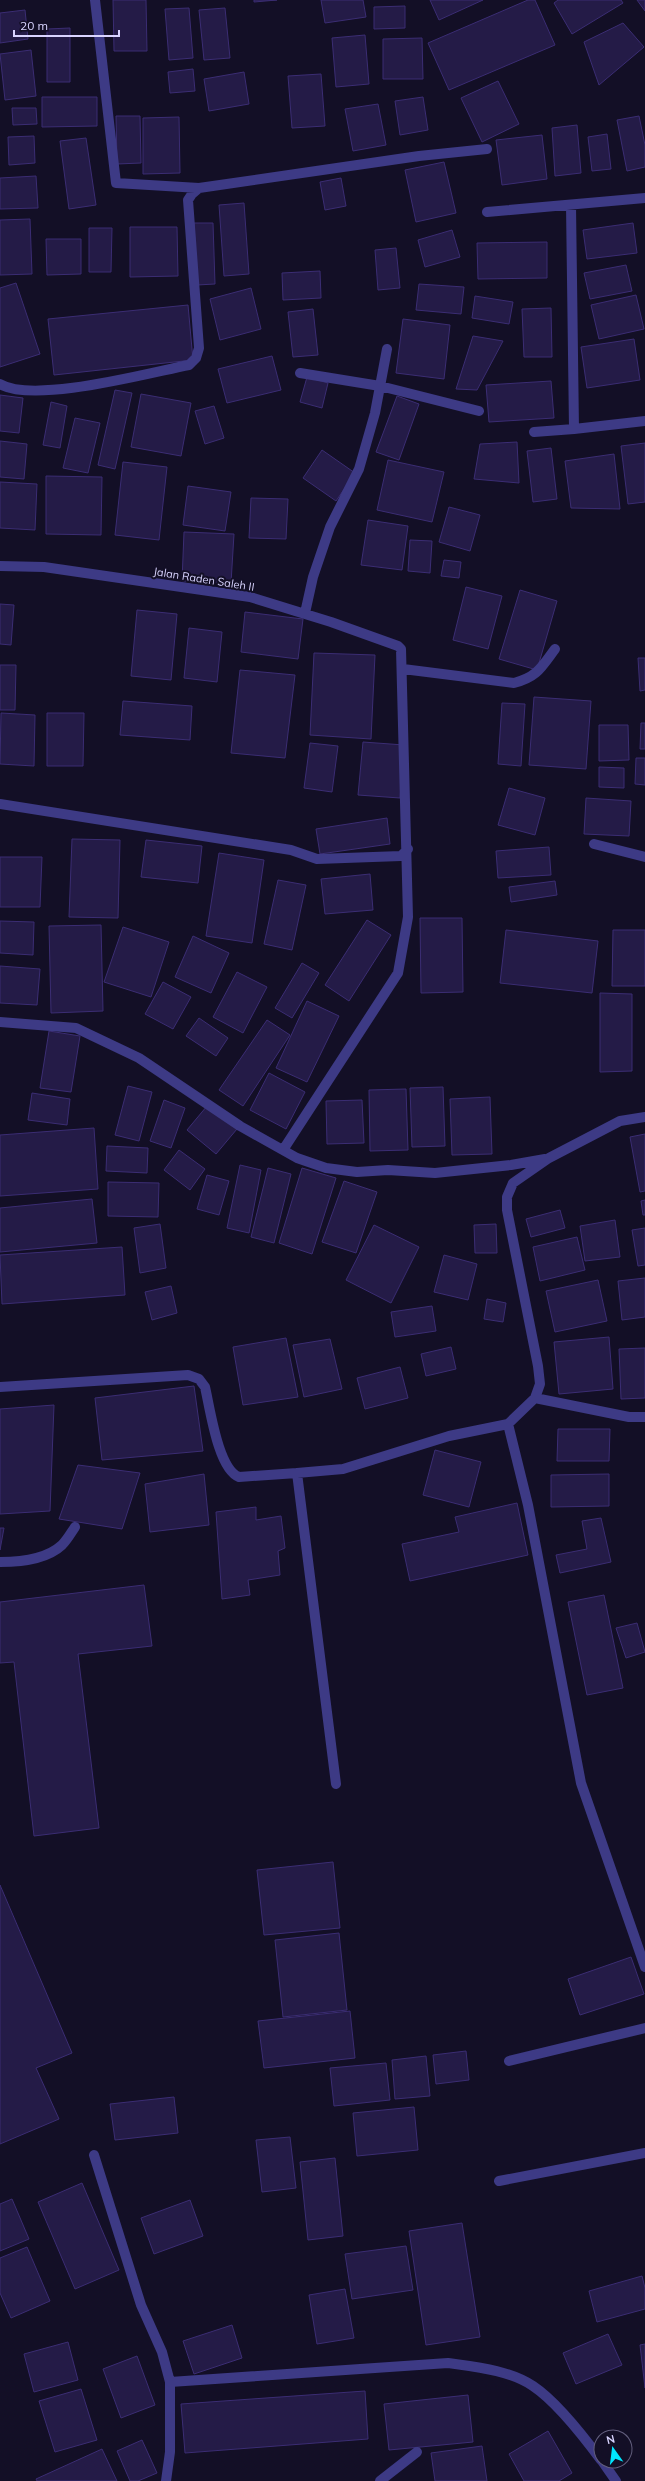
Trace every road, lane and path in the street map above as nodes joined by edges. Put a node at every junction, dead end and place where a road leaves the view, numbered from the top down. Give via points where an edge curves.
1 (95, 0) edge
2 (486, 149) dead end
3 (199, 188) junction
4 (645, 198) edge
5 (571, 205) junction
6 (488, 212) dead end
7 (387, 349) dead end
8 (300, 373) dead end
9 (0, 384) edge
10 (380, 386) junction
11 (479, 411) dead end
12 (645, 421) edge
13 (574, 429) junction
14 (534, 432) dead end
15 (0, 566) edge
16 (305, 613) junction
17 (555, 649) dead end
18 (403, 669) junction
19 (0, 804) edge
20 (594, 844) dead end
21 (408, 849) junction
22 (645, 857) edge
23 (0, 1022) edge
24 (645, 1117) edge
25 (283, 1150) junction
26 (549, 1158) junction
27 (0, 1386) edge
28 (536, 1398) junction
29 (645, 1417) edge
30 (508, 1424) junction
31 (297, 1473) junction
32 (75, 1527) dead end
33 (0, 1562) edge
34 (336, 1784) dead end
35 (645, 1967) edge
36 (645, 2028) edge
37 (509, 2061) dead end
38 (645, 2153) edge
39 (94, 2155) dead end
40 (499, 2181) dead end
41 (170, 2382) junction
42 (593, 2451) edge
43 (416, 2452) dead end
44 (607, 2469) edge
45 (166, 2481) edge
46 (380, 2481) edge
47 (616, 2481) edge

1 - 3 street via 116,183
2 - 3 street via 419,156
3 - 9 street via 188,200 199,348 196,358 188,365 50,391 7,388
4 - 5 street
5 - 6 street
5 - 13 street
7 - 10 street
8 - 10 street
10 - 11 street
10 - 16 street via 359,469 330,527 313,577
12 - 13 street
13 - 14 street
15 - 16 street, Jalan Raden Saleh II via 44,567 250,597
16 - 18 street, Jalan Raden Saleh II via 398,646 403,654
17 - 18 street via 538,673 525,681 514,683
18 - 21 street
19 - 21 street via 291,850 317,859 400,856
20 - 22 street
21 - 25 street via 408,916 398,974
23 - 25 street via 76,1028 139,1058 240,1126
24 - 26 street via 620,1121
25 - 26 street via 326,1168 358,1172 388,1170 435,1173
26 - 28 street via 513,1183 507,1197 507,1210 538,1366 540,1384
27 - 31 street via 188,1375 199,1380 206,1388 223,1459 234,1475 238,1477
28 - 29 street via 629,1417
28 - 30 street
30 - 31 street via 449,1436 343,1470
30 - 35 street via 528,1505 581,1783
31 - 34 street
32 - 33 street via 62,1545 44,1555 16,1562
36 - 37 street
38 - 40 street
39 - 41 street via 141,2305 162,2352
41 - 42 street via 448,2363 485,2368 533,2386 560,2411
41 - 45 street via 170,2452
43 - 46 street
44 - 47 street

